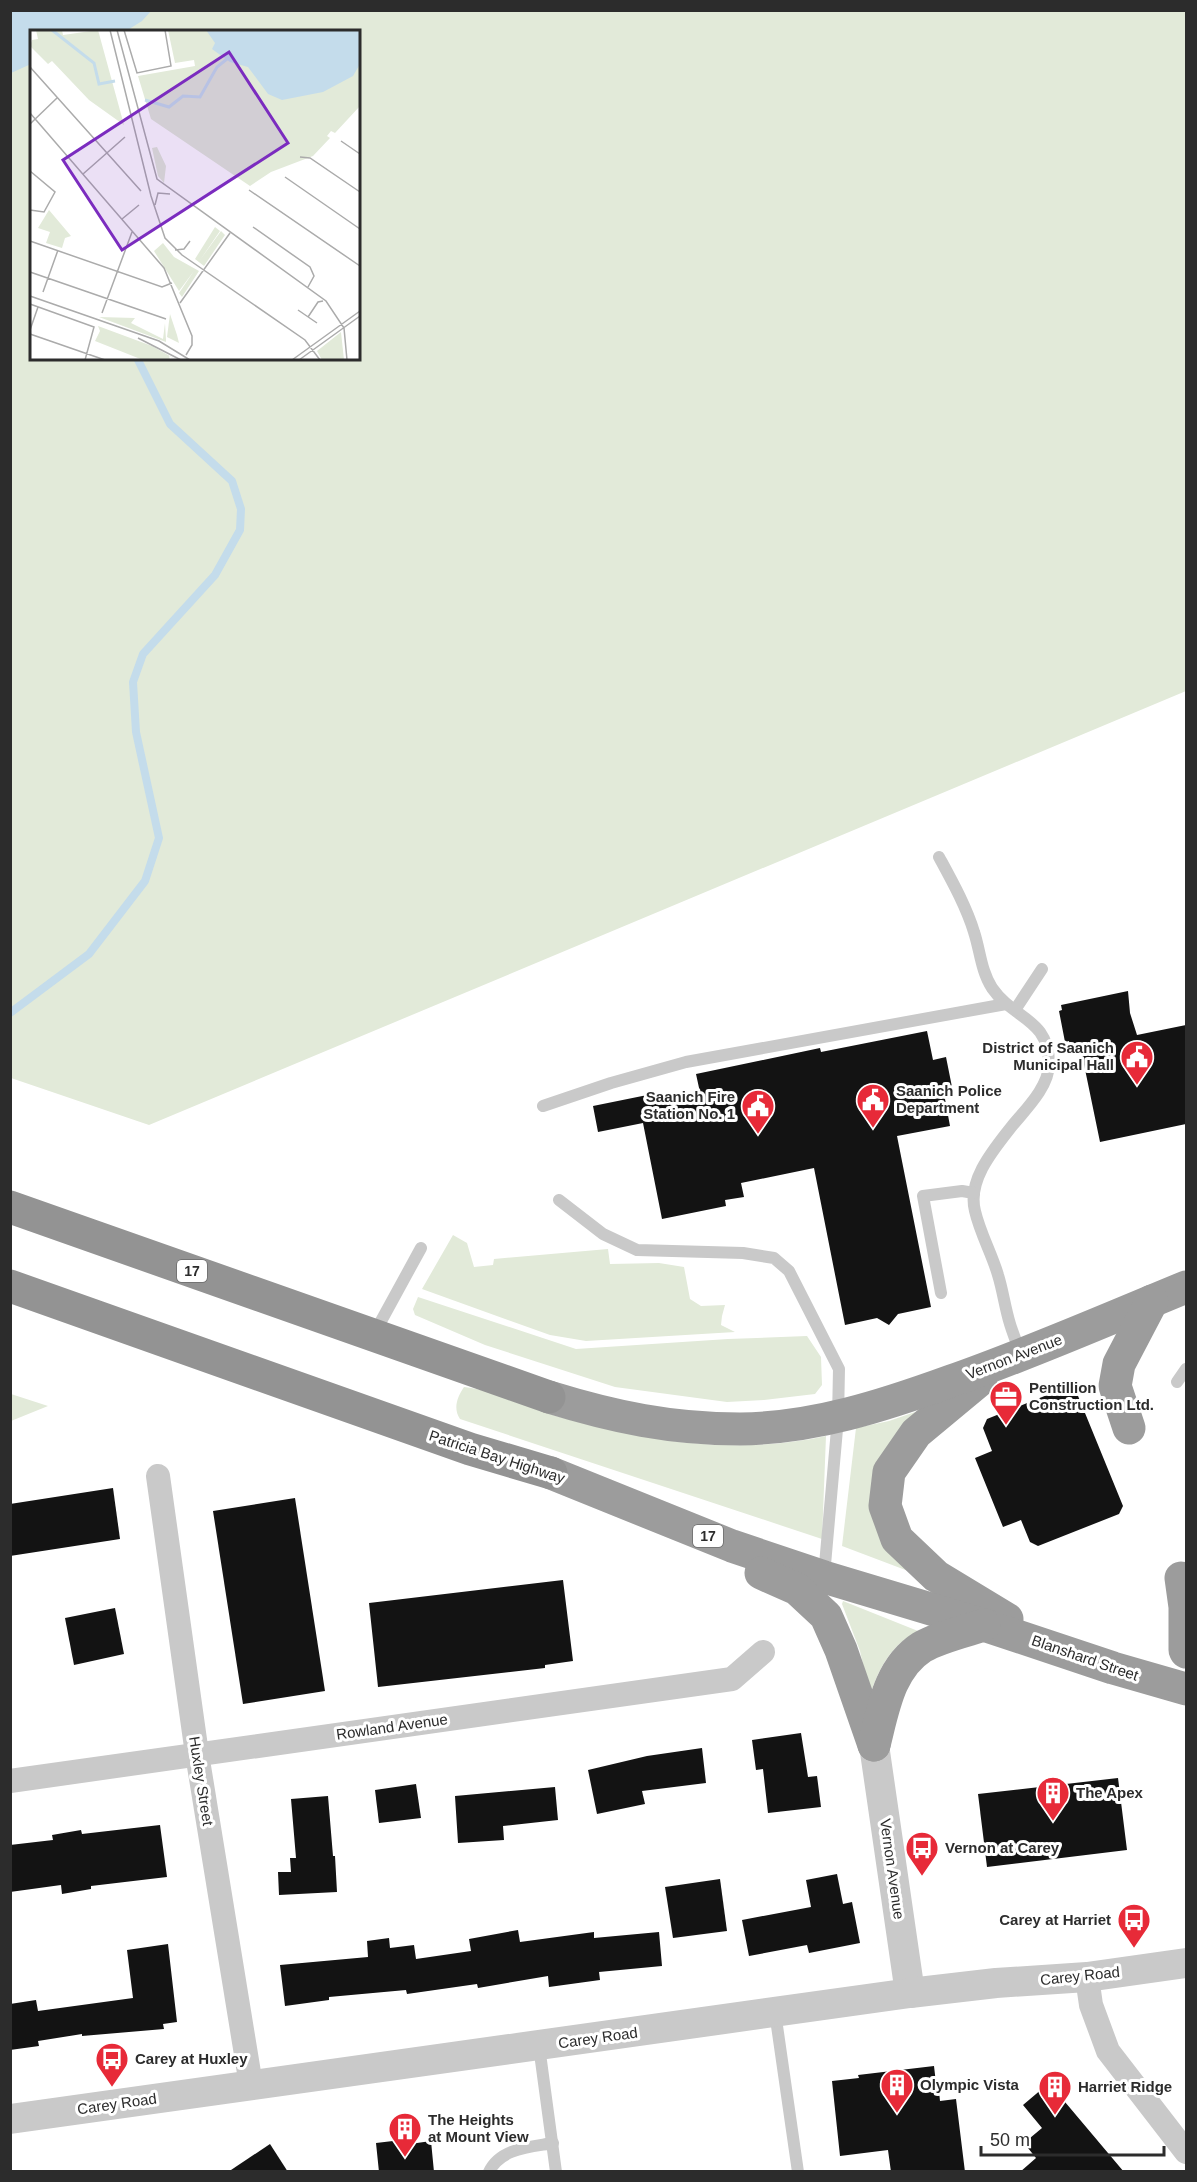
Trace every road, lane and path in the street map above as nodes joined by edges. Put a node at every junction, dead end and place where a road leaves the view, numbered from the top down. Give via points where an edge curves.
1 (939, 857) dead end
2 (1042, 969) dead end
3 (1010, 1007) junction
4 (543, 1106) dead end
5 (974, 1193) junction
6 (559, 1200) dead end
7 (10, 1207) edge
8 (421, 1248) dead end
9 (10, 1286) edge
10 (1186, 1287) edge
11 (941, 1293) dead end
12 (1152, 1301) junction
13 (374, 1335) junction
14 (1010, 1360) junction
15 (1186, 1369) edge
16 (1177, 1382) dead end
17 (838, 1418) junction
18 (1129, 1428) dead end
19 (551, 1473) junction
20 (158, 1476) dead end
21 (824, 1577) junction
22 (1181, 1578) dead end
23 (984, 1625) junction
24 (1055, 1647) junction
25 (763, 1652) dead end
26 (1186, 1652) edge
27 (1186, 1689) edge
28 (874, 1745) junction
29 (197, 1755) junction
30 (10, 1781) edge
31 (1186, 1963) edge
32 (1087, 1977) junction
33 (910, 1993) junction
34 (775, 2012) junction
35 (539, 2046) junction
36 (251, 2085) junction
37 (10, 2120) edge
38 (553, 2143) junction
39 (1186, 2152) edge
40 (489, 2172) edge
41 (556, 2172) edge
42 (798, 2172) edge

1 - 3 lane via 974,932 982,966 992,987
2 - 3 lane
3 - 4 lane via 686,1062
3 - 5 lane via 1038,1027 1047,1045 1049,1067 1030,1103 994,1148
5 - 11 lane via 923,1196
5 - 14 lane via 974,1209 998,1276 1010,1326
6 - 17 lane via 603,1234 637,1250 743,1253 774,1258 789,1271 839,1369
7 - 13 highway, 17
8 - 13 lane
9 - 19 highway, Patricia Bay Highway / 17 via 470,1449
10 - 12 highway, Vernon Avenue / 17
12 - 14 highway, Vernon Avenue / 17
12 - 18 highway via 1119,1364 1115,1386
13 - 17 highway, 17 via 549,1397 630,1419 684,1427 742,1429
14 - 17 highway, Vernon Avenue / 17
14 - 24 highway via 916,1433 889,1472 885,1506 897,1539 936,1576
15 - 16 lane
17 - 21 lane
19 - 21 highway, Patricia Bay Highway / 17
19 - 28 highway via 796,1589 826,1616
20 - 29 street, Huxley Street
21 - 23 highway, Patricia Bay Highway / 17
22 - 26 highway
23 - 24 highway, Blanshard Street / 17
23 - 28 highway via 923,1647 905,1663 887,1692
24 - 27 highway, Blanshard Street / 17
25 - 29 street, Rowland Avenue via 732,1679
28 - 33 street, Vernon Avenue
29 - 30 street, Rowland Avenue
29 - 36 street, Huxley Street
31 - 32 street, Carey Road
32 - 33 street, Carey Road
32 - 39 street via 1091,2005 1108,2051
33 - 34 street, Carey Road
34 - 35 street, Carey Road
34 - 42 lane
35 - 36 street, Carey Road
35 - 38 lane
36 - 37 street, Carey Road
38 - 40 lane via 509,2152
38 - 41 lane

